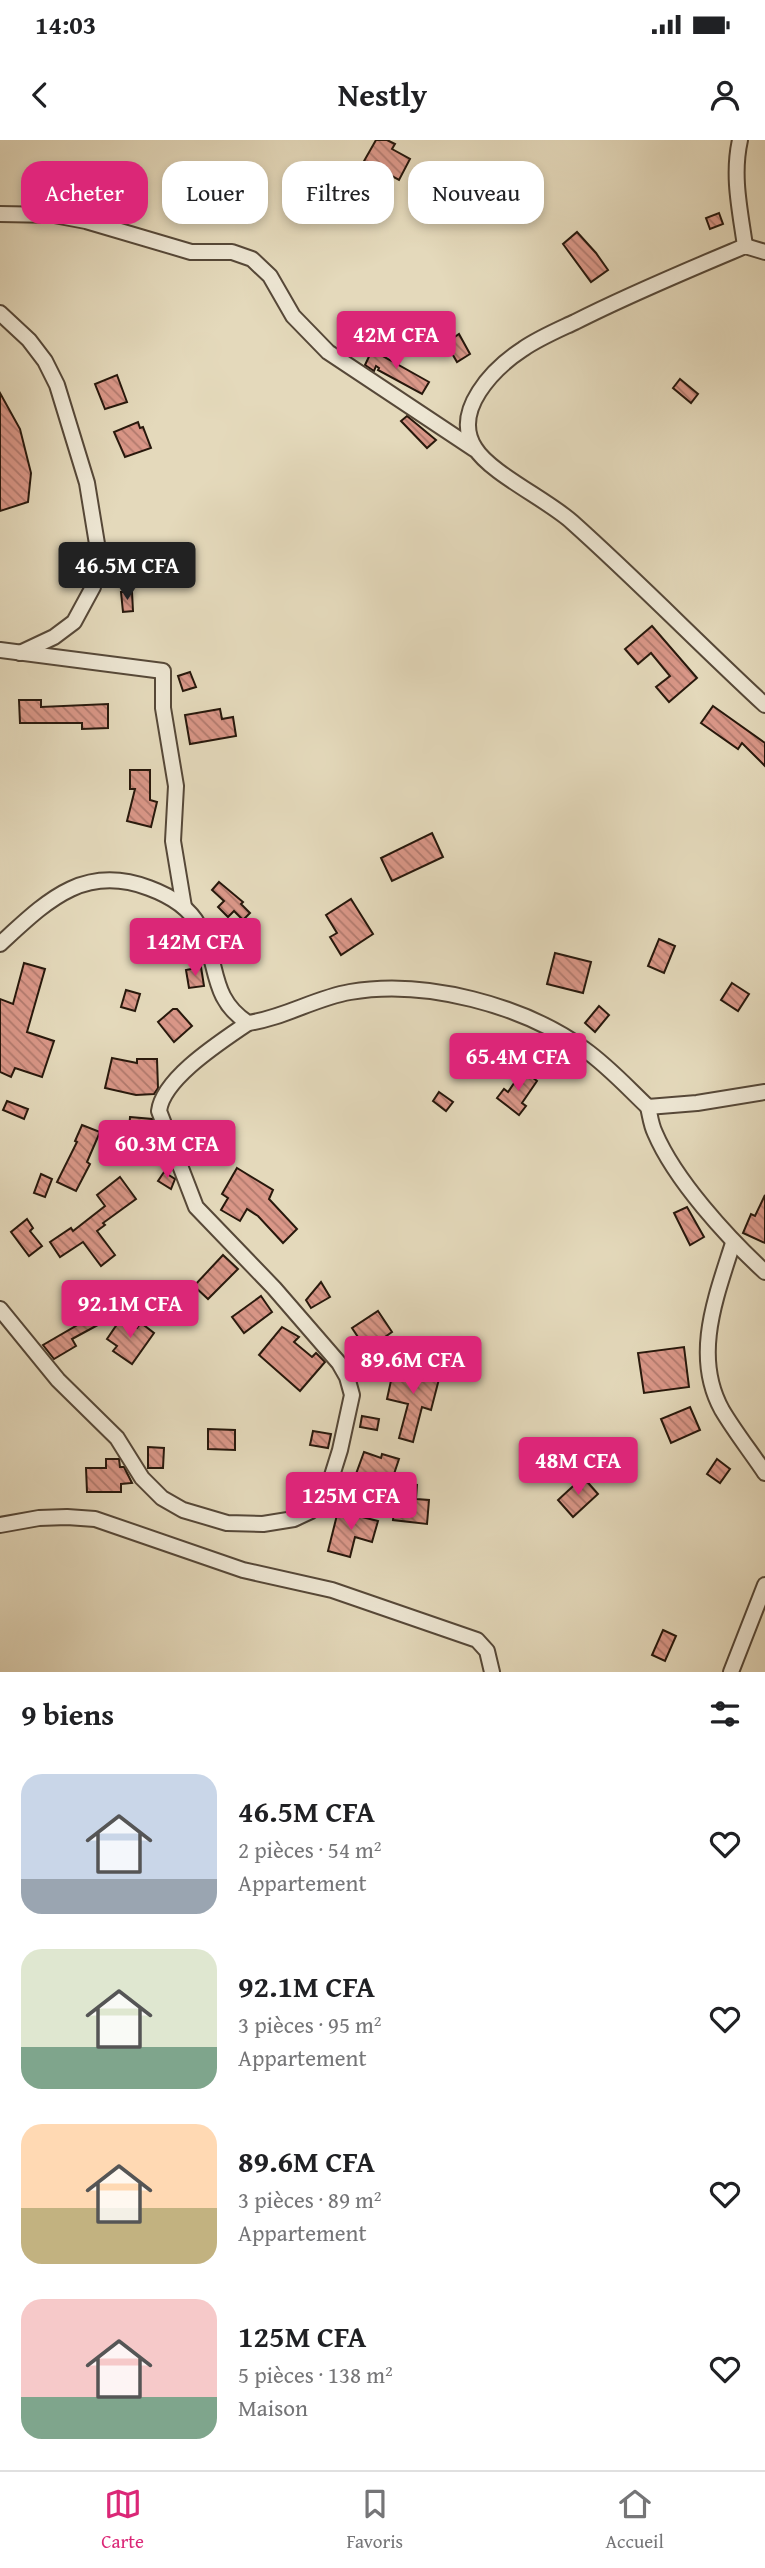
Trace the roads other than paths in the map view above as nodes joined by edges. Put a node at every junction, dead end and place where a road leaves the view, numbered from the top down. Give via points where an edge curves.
1 (740, 140) edge
2 (0, 214) edge
3 (745, 246) junction
4 (765, 252) edge
5 (0, 313) edge
6 (475, 449) junction
7 (0, 650) edge
8 (20, 653) junction
9 (765, 705) edge
10 (184, 906) junction
11 (0, 944) edge
12 (248, 1023) junction
13 (765, 1092) edge
14 (648, 1107) junction
15 (733, 1242) junction
16 (765, 1272) edge
17 (0, 1308) edge
18 (765, 1473) edge
19 (0, 1524) edge
20 (765, 1585) edge
21 (492, 1672) edge
22 (732, 1672) edge

1 - 3 street via 736,183
2 - 6 street via 54,215 191,252 232,252 252,259 270,276 293,316 328,352
3 - 4 street
3 - 6 street via 599,309 524,348 479,391 470,409 467,430
5 - 8 street via 29,340 57,385 87,483 98,550 93,587 74,622
6 - 9 street via 570,521
7 - 8 street
8 - 10 street via 163,671 163,708 176,786 173,841
10 - 11 street via 159,891 112,878 55,896
10 - 12 street via 207,943 221,995
12 - 14 street via 349,992 427,989 454,994 569,1039
12 - 17 street via 199,1058 160,1102 159,1111 196,1207 274,1288 347,1377 352,1395 325,1498 294,1520 263,1524 227,1523 183,1510 162,1498 142,1478 117,1438 58,1380
13 - 14 street
14 - 15 street via 654,1132 671,1161
15 - 16 street
15 - 18 street via 712,1310 706,1348 721,1409
19 - 21 street via 38,1518 95,1520 243,1570 332,1590 477,1640 487,1651
20 - 22 street

